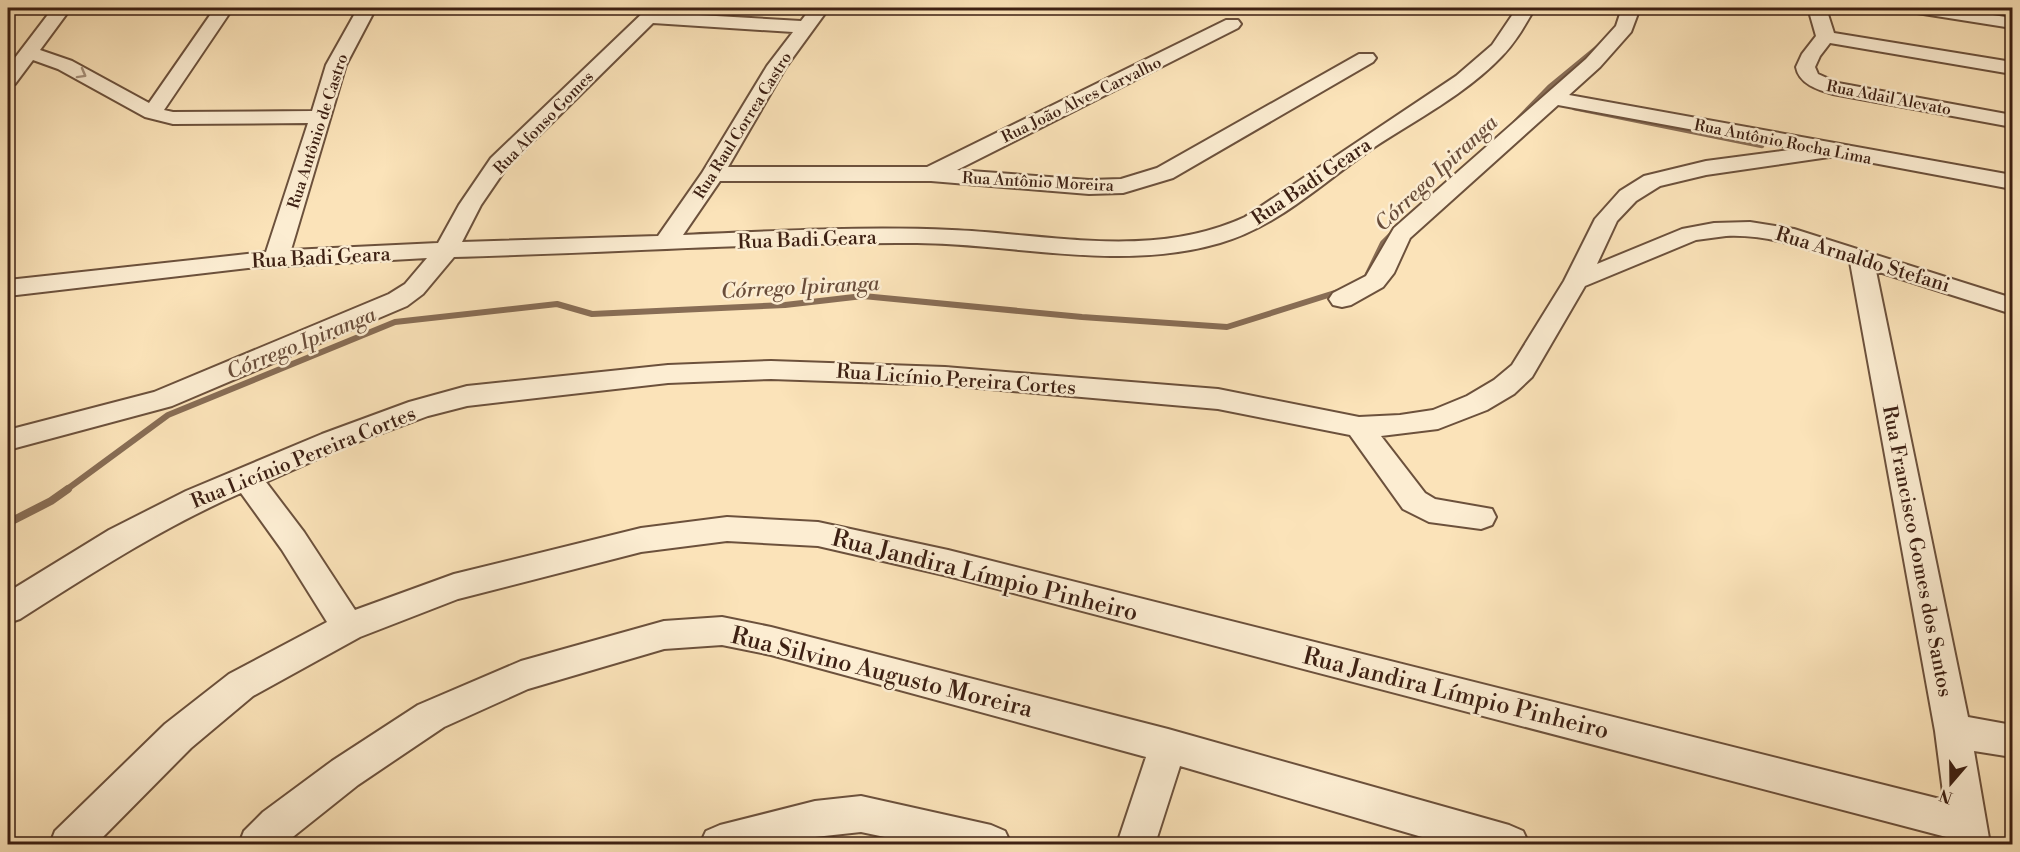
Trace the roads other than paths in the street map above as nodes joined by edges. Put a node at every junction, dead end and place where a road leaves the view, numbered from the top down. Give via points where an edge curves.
1 (62, 8) edge
2 (224, 8) edge
3 (367, 8) edge
4 (820, 8) edge
5 (1526, 8) edge
6 (1631, 8) edge
7 (1817, 8) edge
8 (1917, 8) edge
9 (1992, 8) edge
10 (653, 12) edge
11 (1968, 16) junction
12 (2013, 23) edge
13 (1232, 24) dead end
14 (807, 27) junction
15 (1826, 38) junction
16 (27, 52) junction
17 (1366, 58) dead end
18 (2013, 68) edge
19 (8, 80) edge
20 (1553, 98) junction
21 (152, 113) junction
22 (320, 117) junction
23 (2013, 121) edge
24 (1831, 151) junction
25 (713, 174) junction
26 (931, 174) junction
27 (2013, 182) edge
28 (665, 243) junction
29 (447, 251) junction
30 (1861, 258) junction
31 (276, 259) junction
32 (1576, 281) junction
33 (8, 288) edge
34 (1342, 299) dead end
35 (2013, 306) edge
36 (1359, 427) junction
37 (8, 440) edge
38 (246, 477) junction
39 (1481, 517) dead end
40 (8, 609) edge
41 (348, 627) junction
42 (1953, 731) junction
43 (2013, 741) edge
44 (1168, 746) junction
45 (1968, 834) edge
46 (69, 844) edge
47 (258, 844) edge
48 (720, 844) edge
49 (991, 844) edge
50 (1136, 844) edge
51 (1509, 844) edge

1 - 16 street
2 - 21 street
3 - 22 street, Rua Antônio de Castro via 336,65
4 - 14 street, Rua Raul Correa Castro
5 - 28 street, Rua Badi Geara via 1497,51 1454,86 1274,209 1250,224 1211,238 1119,251 919,236
6 - 20 street via 1625,28
7 - 15 street
8 - 11 street
9 - 11 street
10 - 14 street
10 - 29 street, Rua Afonso Gomes via 499,163 470,205
11 - 12 street
13 - 26 street, Rua João Alves Carvalho
14 - 25 street, Rua Raul Correa Castro via 777,66
15 - 18 street
15 - 23 street, Rua Adail Alevato via 1805,63 1815,82
16 - 19 street
16 -> 21 street via 65,65
17 - 26 street, Rua Antônio Moreira via 1144,182 1089,187
20 - 24 street, Rua Antônio Rocha Lima
20 - 34 street via 1402,232 1379,278
21 - 22 street via 192,119
22 - 31 street, Rua Antônio de Castro
24 - 27 street, Rua Antônio Rocha Lima
24 - 32 street, Rua Licínio Pereira Cortes via 1706,168 1652,181 1628,196 1607,219
25 - 26 street, Rua Antônio Moreira
25 - 28 street, Rua Raul Correa Castro
28 - 29 street, Rua Badi Geara
29 - 31 street, Rua Badi Geara
29 - 37 street, Rua Afonso Gomes via 414,289 382,308 162,399
30 - 32 street, Rua Arnaldo Stefani via 1786,234 1736,228 1690,234
30 - 35 street, Rua Arnaldo Stefani
30 - 42 street, Rua Francisco Gomes dos Santos
31 - 33 street, Rua Badi Geara via 123,272
32 - 36 street, Rua Licínio Pereira Cortes via 1522,372 1504,387 1477,404 1438,419
36 - 38 street, Rua Licínio Pereira Cortes via 1218,399 945,376 771,370 691,373 467,396 377,424
36 - 39 street via 1414,501 1428,510
38 - 40 street, Rua Licínio Pereira Cortes via 120,539
38 - 41 street
41 - 45 street, Rua Jandira Límpio Pinheiro via 454,587 641,540 727,529 818,534 948,563
41 - 46 street, Rua Jandira Límpio Pinheiro via 241,685 177,736
42 - 43 street
42 - 45 street, Rua Francisco Gomes dos Santos
44 - 47 street, Rua Silvino Augusto Moreira via 771,641 722,631 664,635 521,676 432,716 345,773
44 - 50 street
44 - 51 street, Rua Silvino Augusto Moreira
48 - 49 street via 815,819 861,814

